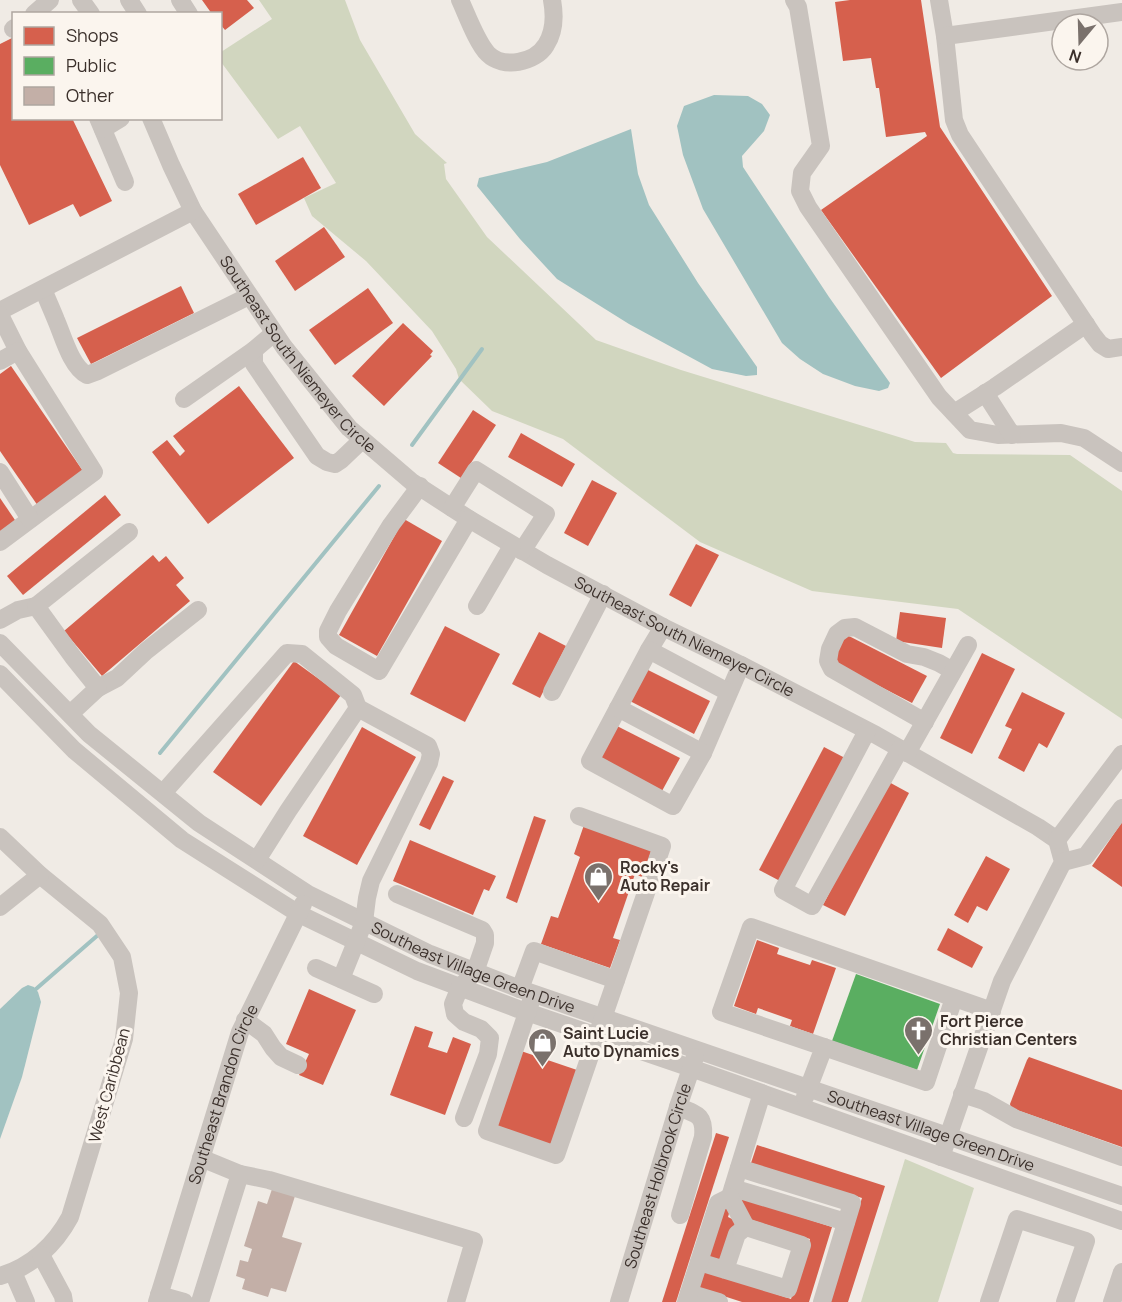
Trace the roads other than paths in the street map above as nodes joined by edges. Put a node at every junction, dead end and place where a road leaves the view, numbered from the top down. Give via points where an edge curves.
1 (50, 0) edge
2 (460, 0) edge
3 (552, 0) edge
4 (794, 0) edge
5 (939, 0) edge
6 (36, 12) edge
7 (1122, 12) edge
8 (945, 36) junction
9 (153, 120) edge
10 (100, 124) edge
11 (125, 182) dead end
12 (193, 211) junction
13 (43, 289) junction
14 (249, 296) junction
15 (1, 308) edge
16 (1086, 324) junction
17 (274, 333) junction
18 (1122, 347) edge
19 (254, 350) junction
20 (18, 351) junction
21 (0, 361) edge
22 (985, 393) junction
23 (184, 399) dead end
24 (954, 413) junction
25 (1012, 435) junction
26 (362, 440) junction
27 (1122, 463) edge
28 (0, 472) edge
29 (420, 486) junction
30 (452, 508) junction
31 (30, 519) junction
32 (469, 519) junction
33 (129, 532) dead end
34 (0, 542) edge
35 (517, 549) junction
36 (603, 594) junction
37 (36, 606) junction
38 (477, 606) dead end
39 (198, 610) dead end
40 (0, 620) edge
41 (663, 627) junction
42 (0, 642) edge
43 (968, 645) dead end
44 (648, 650) junction
45 (741, 665) junction
46 (953, 671) junction
47 (0, 674) edge
48 (98, 688) junction
49 (552, 692) dead end
50 (728, 692) junction
51 (358, 708) junction
52 (618, 708) junction
53 (70, 714) junction
54 (925, 722) junction
55 (867, 731) junction
56 (904, 751) junction
57 (703, 753) junction
58 (1122, 754) edge
59 (163, 793) junction
60 (1122, 808) edge
61 (579, 816) dead end
62 (0, 837) edge
63 (1057, 840) junction
64 (257, 860) junction
65 (1063, 862) junction
66 (39, 875) junction
67 (308, 894) junction
68 (397, 894) dead end
69 (0, 907) edge
70 (299, 914) junction
71 (364, 922) junction
72 (356, 941) junction
73 (316, 968) dead end
74 (475, 972) junction
75 (341, 979) junction
76 (616, 980) junction
77 (460, 987) junction
78 (527, 991) junction
79 (374, 994) dead end
80 (954, 998) junction
81 (992, 1011) junction
82 (527, 1012) junction
83 (603, 1017) junction
84 (245, 1020) junction
85 (597, 1036) junction
86 (824, 1047) junction
87 (698, 1049) junction
88 (298, 1065) dead end
89 (691, 1068) junction
90 (809, 1088) junction
91 (762, 1094) junction
92 (962, 1094) junction
93 (678, 1107) junction
94 (801, 1107) junction
95 (464, 1118) dead end
96 (947, 1137) junction
97 (941, 1157) junction
98 (1122, 1157) edge
99 (201, 1158) junction
100 (739, 1168) junction
101 (240, 1174) junction
102 (731, 1192) junction
103 (1122, 1196) edge
104 (680, 1215) dead end
105 (1122, 1221) edge
106 (846, 1222) junction
107 (746, 1227) junction
108 (41, 1255) junction
109 (699, 1262) junction
110 (725, 1270) junction
111 (1122, 1272) edge
112 (6, 1274) edge
113 (688, 1297) edge
114 (158, 1299) edge
115 (26, 1302) edge
116 (64, 1302) edge
117 (184, 1302) edge
118 (200, 1302) edge
119 (456, 1302) edge
120 (618, 1302) edge
121 (719, 1302) edge
122 (822, 1302) edge
123 (989, 1302) edge
124 (1065, 1302) edge
125 (1112, 1302) edge

1 - 6 street
2 - 3 street via 487,54 516,63 545,48 554,25
4 - 24 street via 821,146 802,173 800,191 939,397
5 - 8 street
7 - 8 street
8 - 16 street via 954,120 960,135
9 - 12 street, Southeast South Niemeyer Circle
10 - 11 street
12 - 13 street
12 - 14 street, Southeast South Niemeyer Circle
13 - 14 street via 74,361 87,375
13 - 15 street
14 - 17 street, Southeast South Niemeyer Circle
15 - 20 street
16 - 18 street via 1100,344 1108,349
16 - 22 street
17 - 19 street
17 - 26 street, Southeast South Niemeyer Circle
19 - 23 street
19 - 26 street via 254,364 317,456 335,464
20 - 21 street
20 - 31 street via 94,472
22 - 24 street
22 - 25 street
24 - 25 street via 970,430
25 - 27 street via 1060,433 1084,438
26 - 29 street, Southeast South Niemeyer Circle
28 - 31 street
29 - 30 street, Southeast South Niemeyer Circle
29 - 32 street via 390,525 338,611 328,631 336,646 379,670
30 - 32 street, Southeast South Niemeyer Circle
30 - 35 street via 476,470 546,514
31 - 34 street
32 - 35 street, Southeast South Niemeyer Circle
33 - 37 street
35 - 36 street, Southeast South Niemeyer Circle
35 - 38 street
36 - 41 street, Southeast South Niemeyer Circle
36 - 49 street
37 - 40 street
37 - 48 street
39 - 48 street via 117,678
41 - 44 street
41 - 45 street, Southeast South Niemeyer Circle
42 - 53 street, Southeast Village Green Drive
43 - 46 street
44 - 50 street
44 - 52 street
45 - 50 street
45 - 55 street, Southeast South Niemeyer Circle
46 - 54 street
46 - 54 street via 924,657 907,654 855,627 844,628 837,634 828,661 832,669
47 - 70 street, Southeast Village Green Drive via 74,750 182,840
48 - 53 street
50 - 57 street
51 - 59 street via 353,694 302,654 287,653
51 - 64 street
51 - 71 street via 428,746 431,754 371,881
52 - 57 street
52 - 57 street via 590,761 674,807
53 - 59 street, Southeast Village Green Drive
54 - 56 street
55 - 56 street, Southeast South Niemeyer Circle
55 - 56 street via 783,890 812,906
56 - 63 street, Southeast South Niemeyer Circle
58 - 63 street
59 - 64 street, Southeast Village Green Drive via 199,823
60 - 65 street via 1086,856
61 - 76 street via 662,846
62 - 66 street, West Caribbean
63 - 65 street
64 - 67 street, Southeast Village Green Drive
65 - 81 street via 1002,981
66 - 69 street
66 - 108 street, West Caribbean via 100,924 123,957 129,993 124,1039 76,1203 62,1233
67 - 70 street, Southeast Brandon Circle
67 - 71 street, Southeast Village Green Drive
68 - 74 street via 482,930 485,943
70 - 72 street, Southeast Village Green Drive
70 - 84 street, Southeast Brandon Circle
71 - 72 street
71 - 74 street, Southeast Village Green Drive
72 - 75 street
72 - 77 street, Southeast Village Green Drive
73 - 75 street
74 - 77 street
74 - 78 street, Southeast Village Green Drive
75 - 79 street
76 - 78 street via 534,951
76 - 83 street
77 - 82 street, Southeast Village Green Drive
77 - 95 street via 453,1004 455,1014 490,1038 488,1054
78 - 82 street
78 - 83 street, Southeast Village Green Drive
80 - 81 street
80 - 86 street via 926,1082
80 - 86 street via 751,927 721,1012
81 - 92 street
82 - 85 street, Southeast Village Green Drive
82 - 85 street via 487,1131 556,1155
83 - 85 street
83 - 87 street, Southeast Village Green Drive
84 - 88 street via 264,1034 281,1057
84 - 99 street, Southeast Brandon Circle
85 - 89 street, Southeast Village Green Drive
86 - 90 street
87 - 89 street, Southeast Holbrook Circle
87 - 90 street, Southeast Village Green Drive
89 - 91 street, Southeast Village Green Drive
89 - 93 street, Southeast Holbrook Circle
90 - 94 street
90 - 96 street, Southeast Village Green Drive
91 - 94 street, Southeast Village Green Drive
91 - 100 street
92 - 96 street
92 - 98 street via 1016,1119
93 - 104 street via 697,1114 704,1126
93 - 120 street, Southeast Holbrook Circle
94 - 97 street, Southeast Village Green Drive
96 - 97 street
96 - 103 street, Southeast Village Green Drive
97 - 105 street, Southeast Village Green Drive
99 - 101 street
99 - 114 street, Southeast Brandon Circle
100 - 102 street
100 - 106 street via 852,1203
101 - 118 street
101 - 119 street via 474,1241
102 - 106 street
102 - 107 street
102 - 109 street via 718,1203
106 - 122 street
107 - 110 street via 737,1234
107 - 110 street via 802,1245 788,1289
108 - 112 street, West Caribbean
108 - 116 street
109 - 110 street
109 - 113 street
111 - 125 street
112 - 115 street
113 - 121 street
114 - 117 street
123 - 124 street via 1017,1219 1086,1241

